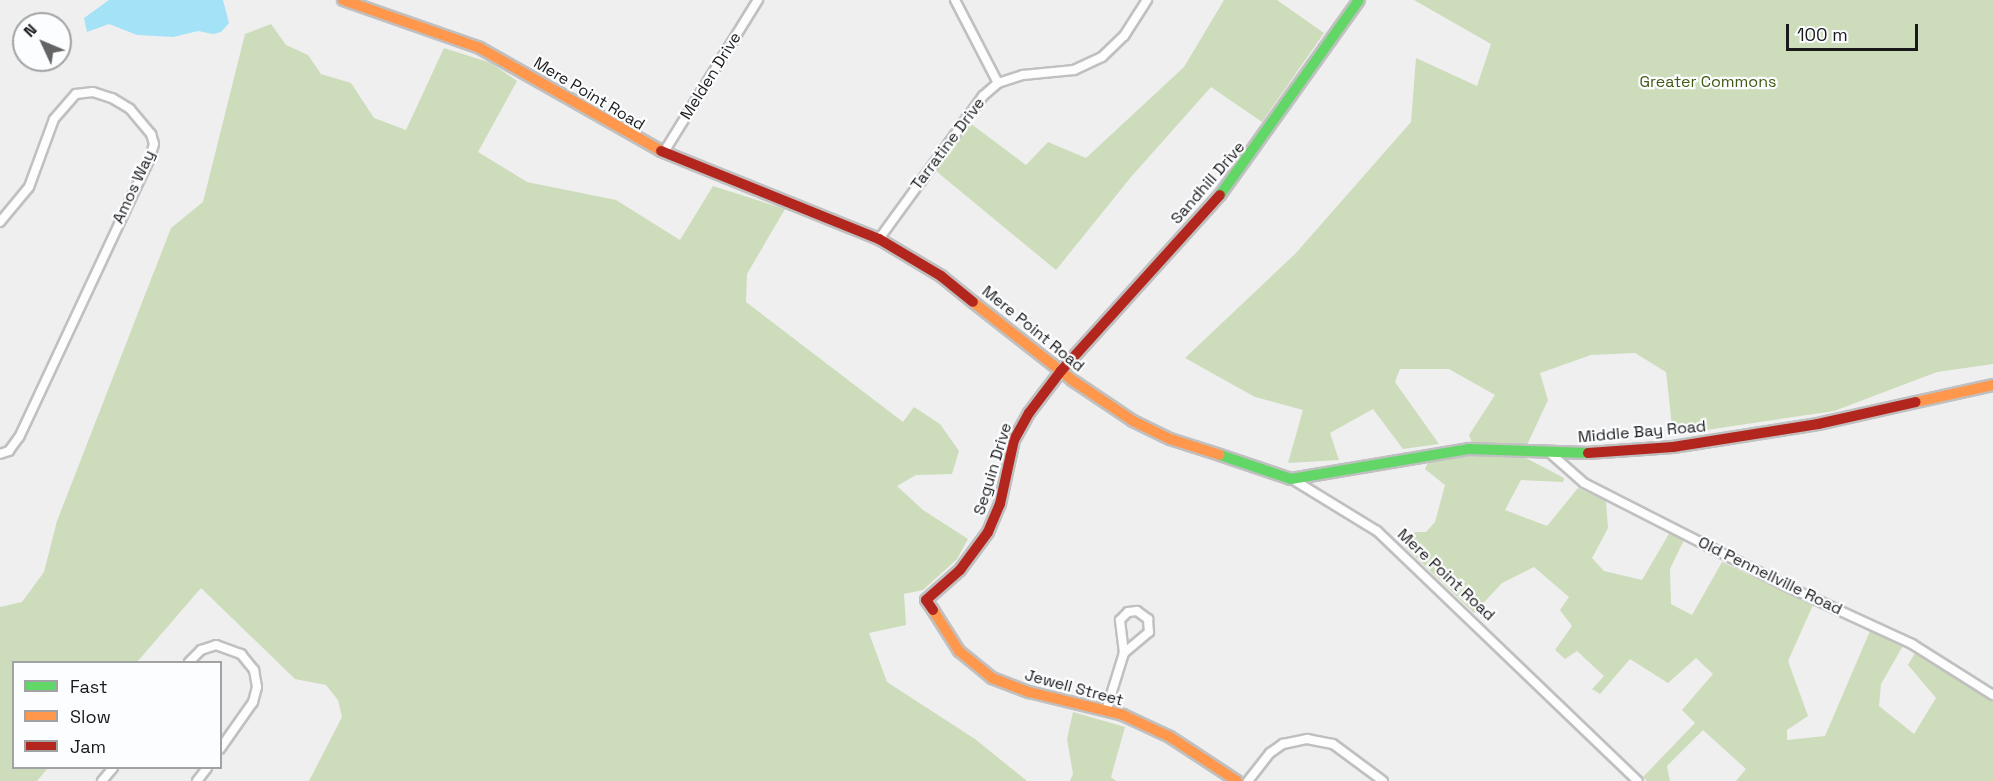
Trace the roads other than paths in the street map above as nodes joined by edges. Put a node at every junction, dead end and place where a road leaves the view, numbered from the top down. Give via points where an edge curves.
1 (343, 0) edge
2 (758, 0) edge
3 (955, 0) edge
4 (1147, 0) edge
5 (1359, 0) edge
6 (998, 83) junction
7 (664, 152) junction
8 (0, 222) edge
9 (879, 239) junction
10 (1061, 371) junction
11 (1993, 385) edge
12 (1550, 453) junction
13 (0, 454) edge
14 (1291, 478) junction
15 (926, 600) joint
16 (1124, 653) junction
17 (191, 661) edge
18 (1993, 695) edge
19 (1106, 711) junction
20 (222, 746) edge
21 (112, 769) edge
22 (206, 769) edge
23 (102, 781) edge
24 (197, 781) edge
25 (1237, 781) edge
26 (1248, 781) edge
27 (1383, 781) edge
28 (1638, 781) edge

1 - 7 street, Mere Point Road via 480,48 604,123
2 - 7 street, Melden Drive
3 - 6 street
4 - 6 street, Tarratine Drive via 1124,36 1095,61 1074,70 1023,75
5 - 10 street, Sandhill Drive via 1234,179
6 - 9 street, Tarratine Drive via 949,139
7 - 9 street, Mere Point Road
8 - 13 street, Amos Way via 29,188 54,119 76,94 93,92 112,98 130,109 151,134 154,144 149,160 19,437 9,451
9 - 10 street, Mere Point Road via 949,282
10 - 14 street, Mere Point Road via 1115,410 1151,430
10 - 15 street, Seguin Drive via 1020,425 1000,504 988,532 960,570
11 - 12 street, Middle Bay Road via 1818,424 1684,446
12 - 14 street, Middle Bay Road via 1468,449 1434,452
12 - 18 street, Old Pennellville Road via 1584,483 1912,644
14 - 28 street, Mere Point Road via 1377,531
15 - 19 street, Jewell Street via 959,651 992,678 1029,692
16 - 16 street via 1120,620 1128,612 1141,612 1148,619 1149,632
16 - 19 street
17 - 20 street via 201,650 216,645 242,654 254,670 257,687 253,702
19 - 25 street, Jewell Street via 1170,737
21 - 23 street
22 - 24 street
26 - 27 street via 1270,753 1283,744 1307,739 1333,744

